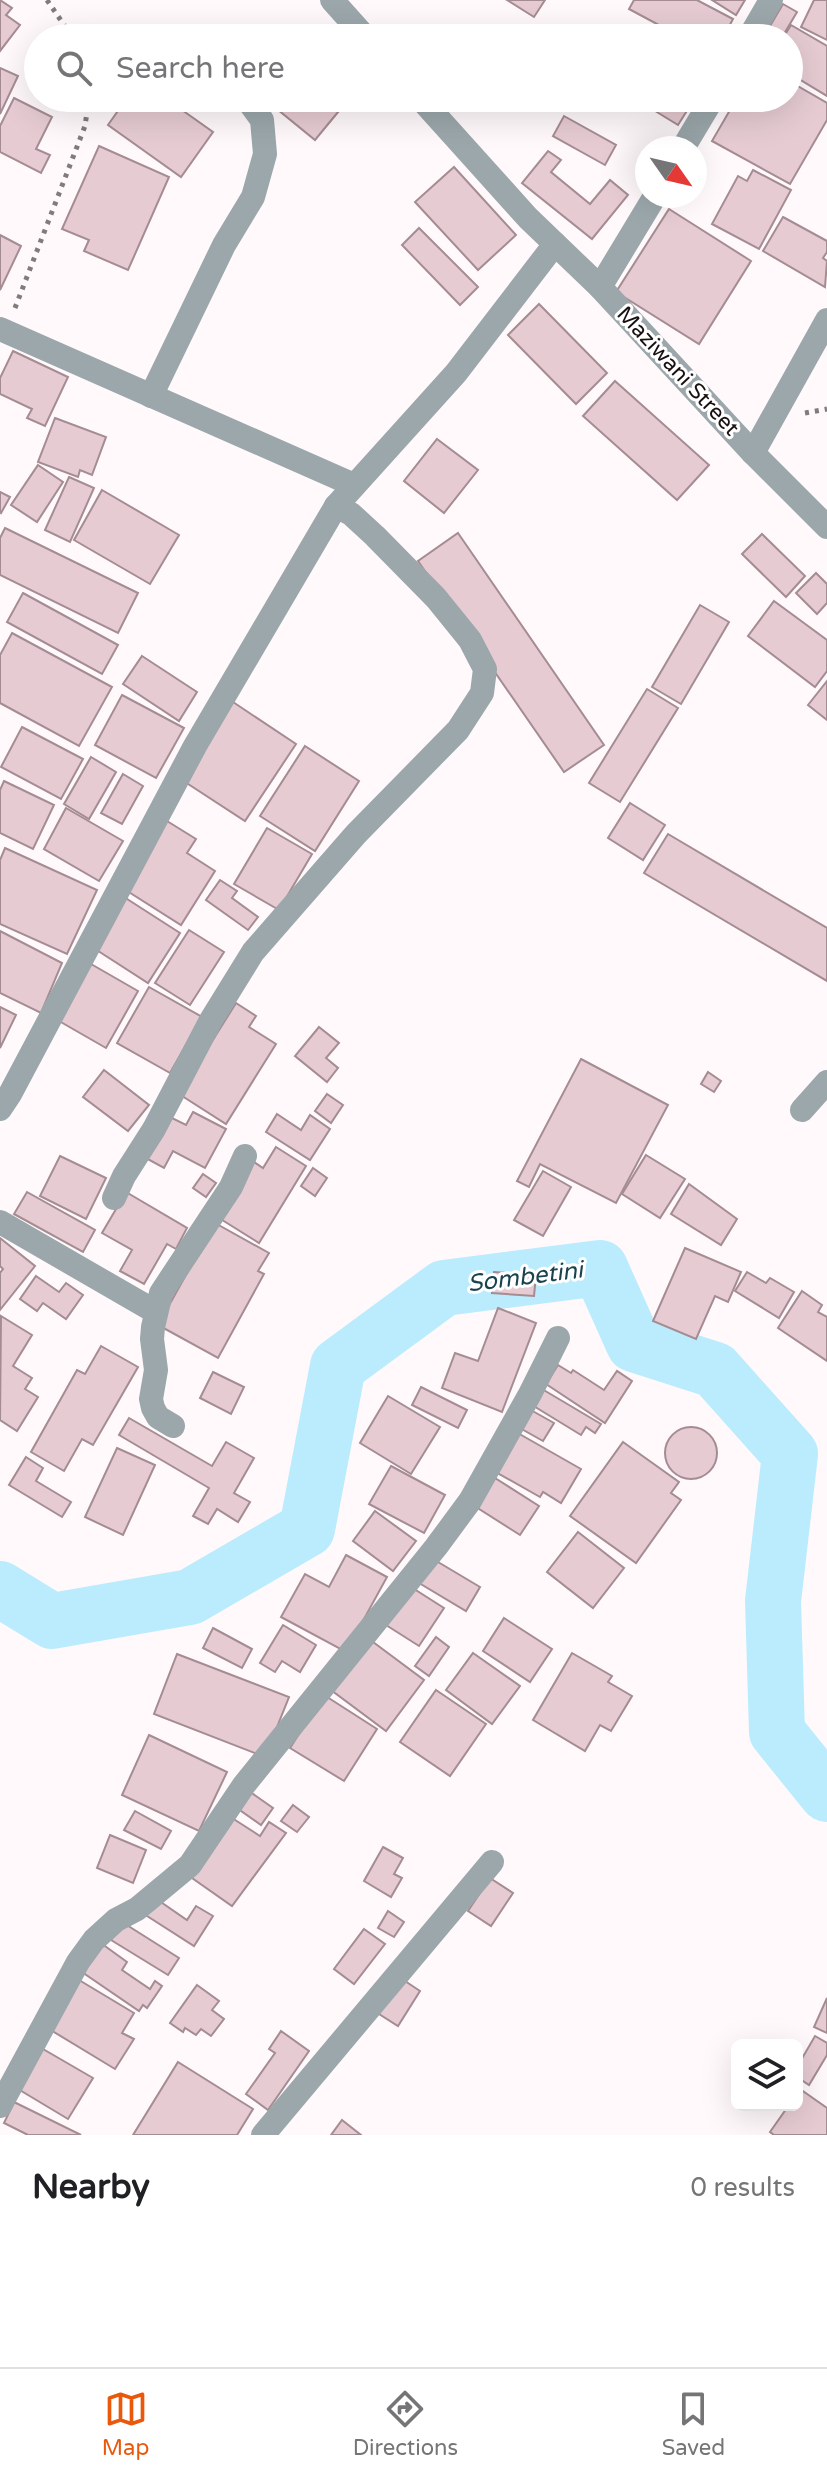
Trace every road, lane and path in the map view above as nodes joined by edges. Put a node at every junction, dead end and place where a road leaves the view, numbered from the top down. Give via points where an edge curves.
1 (47, 0) edge
2 (332, 0) edge
3 (771, 0) edge
4 (63, 24) edge
5 (353, 24) edge
6 (757, 24) edge
7 (87, 112) edge
8 (256, 112) edge
9 (433, 112) edge
10 (705, 112) edge
11 (690, 136) edge
12 (648, 208) edge
13 (555, 244) junction
14 (600, 287) junction
15 (827, 320) edge
16 (3, 331) edge
17 (151, 396) junction
18 (753, 453) junction
19 (354, 485) junction
20 (336, 506) junction
21 (827, 527) edge
22 (827, 1082) edge
23 (3, 1097) edge
24 (802, 1110) dead end
25 (245, 1156) dead end
26 (114, 1198) dead end
27 (0, 1222) edge
28 (156, 1312) junction
29 (558, 1338) dead end
30 (173, 1426) dead end
31 (492, 1862) dead end
32 (0, 2106) edge
33 (263, 2135) edge

1 - 4 path
2 - 5 street
3 - 6 street
7 - 16 path
8 - 17 street via 262,120 265,154 253,197
9 - 13 street, Maziwani Street
10 - 11 street
12 - 14 street
13 - 14 street, Maziwani Street
13 - 19 street via 456,373
14 - 18 street, Maziwani Street
15 - 18 street
16 - 17 street
17 - 19 street
18 - 21 street, Maziwani Street
19 - 20 street
20 - 23 street via 195,746
20 - 26 street via 386,546 470,640 485,669 482,693 458,730 356,834 253,952
22 - 24 street
25 - 28 street via 231,1187 161,1293
27 - 28 street
28 - 30 street via 151,1399 158,1417
29 - 32 street via 470,1501 244,1785 190,1865 94,1940
31 - 33 street

